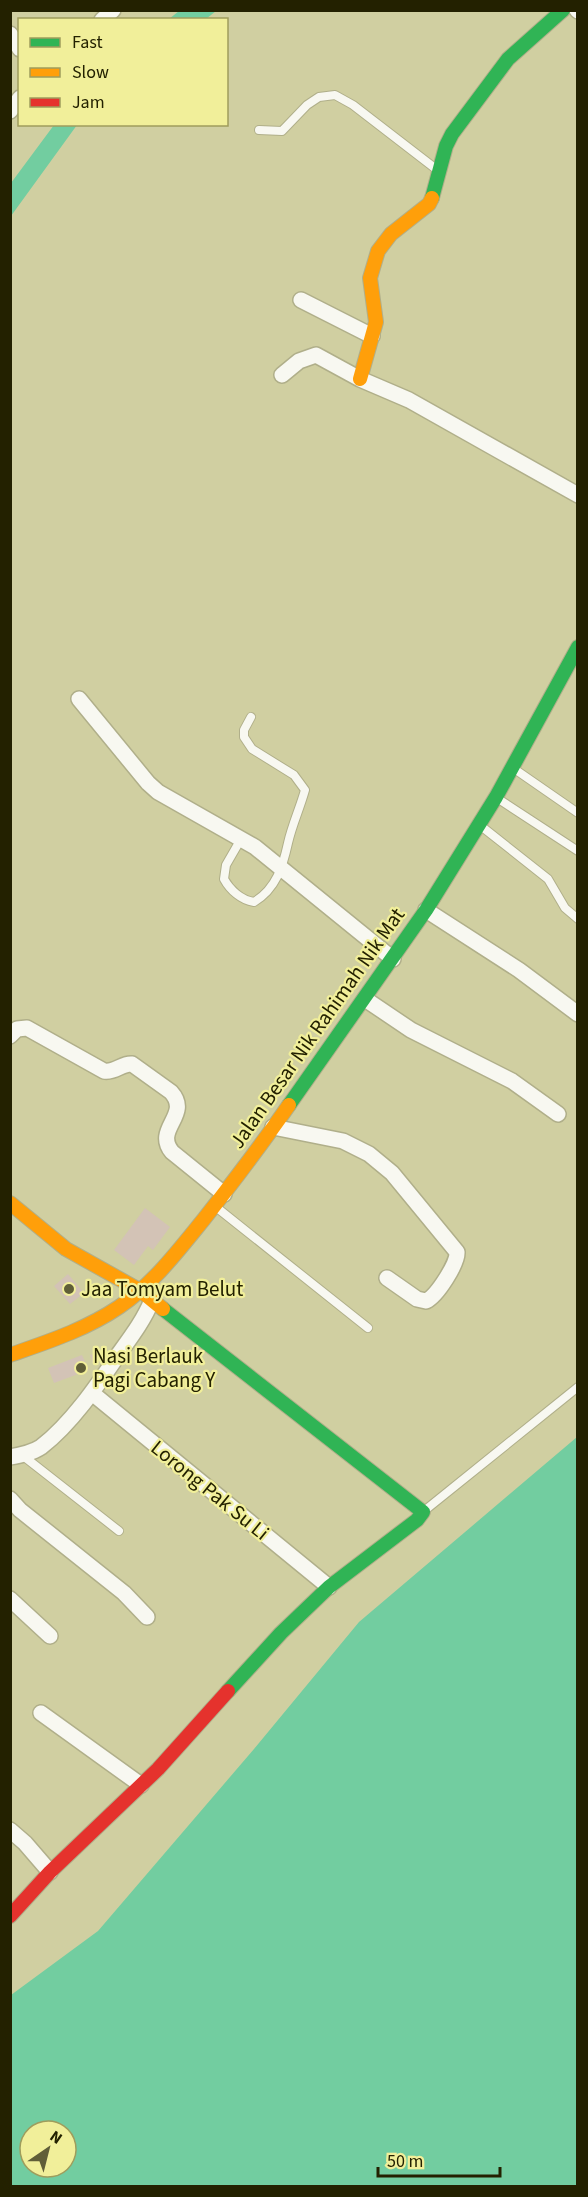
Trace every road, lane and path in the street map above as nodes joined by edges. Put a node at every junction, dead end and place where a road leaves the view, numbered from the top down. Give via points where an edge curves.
1 (563, 10) edge
2 (259, 130) dead end
3 (440, 172) junction
4 (301, 300) dead end
5 (372, 336) junction
6 (282, 375) dead end
7 (360, 379) junction
8 (578, 495) edge
9 (578, 647) edge
10 (572, 671) edge
11 (80, 699) dead end
12 (251, 717) dead end
13 (511, 768) junction
14 (496, 797) junction
15 (578, 813) edge
16 (480, 825) junction
17 (242, 838) junction
18 (578, 851) edge
19 (282, 870) junction
20 (426, 910) junction
21 (578, 919) edge
22 (393, 959) junction
23 (365, 999) junction
24 (578, 1014) edge
25 (10, 1036) edge
26 (558, 1114) dead end
27 (273, 1127) junction
28 (219, 1200) junction
29 (10, 1203) edge
30 (387, 1278) dead end
31 (146, 1295) junction
32 (368, 1328) dead end
33 (10, 1355) edge
34 (578, 1388) edge
35 (92, 1393) junction
36 (16, 1456) edge
37 (10, 1499) edge
38 (423, 1512) junction
39 (119, 1531) dead end
40 (329, 1587) junction
41 (10, 1599) edge
42 (147, 1617) dead end
43 (50, 1636) dead end
44 (41, 1713) dead end
45 (141, 1785) junction
46 (10, 1830) edge
47 (50, 1872) junction
48 (10, 1916) edge

1 - 3 street via 508,59 452,134
2 - 3 lane via 282,131 313,101 326,94 335,95
3 - 5 street via 429,204 391,234 378,251 370,278 376,322
4 - 5 street
5 - 7 street
6 - 7 street via 299,361 316,355
7 - 8 street via 409,400
9 - 10 street, Jalan Besar Nik Rahimah Nik Mat
10 - 13 street, Jalan Besar Nik Rahimah Nik Mat
11 - 17 street via 158,792
12 - 19 lane via 244,738 252,749 294,775 305,790
13 - 14 street, Jalan Besar Nik Rahimah Nik Mat
13 - 15 lane
14 - 16 street, Jalan Besar Nik Rahimah Nik Mat
14 - 18 lane
16 - 20 street, Jalan Besar Nik Rahimah Nik Mat
16 - 21 lane via 548,879 564,908
17 - 19 street
17 - 19 lane via 226,865 224,879 241,898 254,902 260,898
19 - 22 street
20 - 22 street, Jalan Besar Nik Rahimah Nik Mat
20 - 24 street
22 - 23 street, Jalan Besar Nik Rahimah Nik Mat
23 - 26 street via 413,1032 512,1081
23 - 27 street, Jalan Besar Nik Rahimah Nik Mat
25 - 28 street via 22,1028 32,1029 104,1071 132,1064 171,1092 178,1106 167,1131 167,1146
27 - 28 street, Jalan Besar Nik Rahimah Nik Mat
27 - 30 street via 344,1141 369,1154 392,1173 458,1252 456,1262 431,1299 417,1299
28 - 31 street, Jalan Besar Nik Rahimah Nik Mat
28 - 32 lane
29 - 31 street via 66,1249
31 - 33 street, Jalan Besar Nik Rahimah Nik Mat via 62,1337
31 - 35 street via 146,1315
31 - 38 street
34 - 38 lane
35 - 36 street via 39,1448
35 - 40 street, Lorong Pak Su Li
36 - 39 lane
37 - 42 street via 124,1593
38 - 40 street
40 - 45 street via 281,1633
41 - 43 street
44 - 45 street
45 - 47 street
46 - 47 street
47 - 48 street

